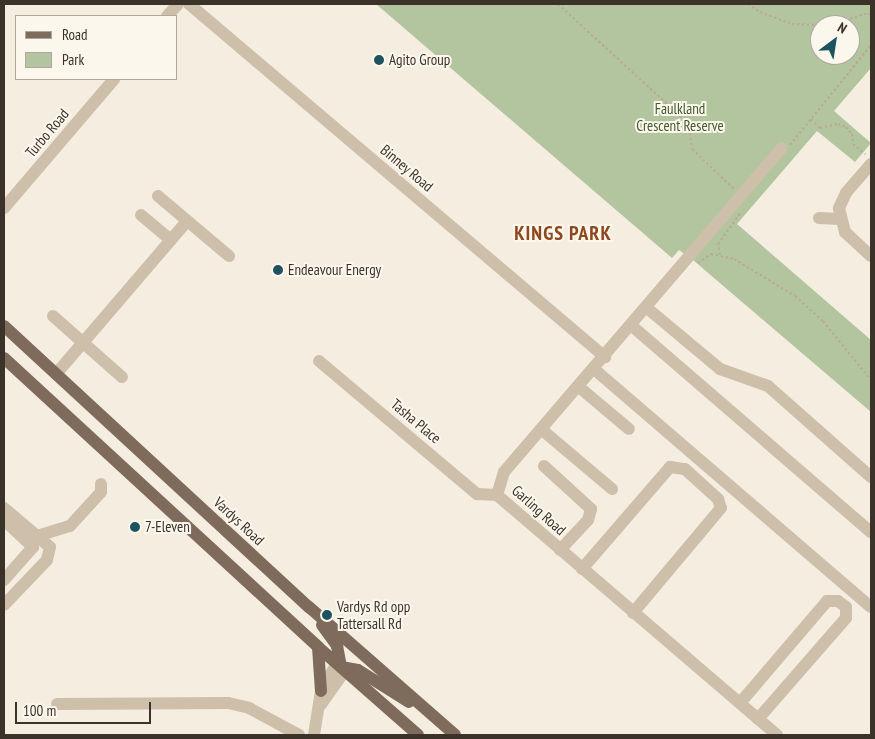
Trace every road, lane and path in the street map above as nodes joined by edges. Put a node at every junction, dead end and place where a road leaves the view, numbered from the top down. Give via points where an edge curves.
1 (178, 4) edge
2 (189, 4) edge
3 (558, 4) edge
4 (748, 4) edge
5 (870, 13) edge
6 (168, 15) edge
7 (871, 20) edge
8 (810, 25) edge
9 (871, 45) edge
10 (113, 80) edge
11 (811, 119) junction
12 (784, 148) joint
13 (868, 159) edge
14 (158, 196) dead end
15 (742, 196) junction
16 (4, 208) edge
17 (141, 216) dead end
18 (819, 218) dead end
19 (840, 218) junction
20 (187, 221) junction
21 (170, 240) junction
22 (720, 254) junction
23 (229, 256) dead end
24 (871, 256) edge
25 (689, 259) junction
26 (647, 308) junction
27 (53, 316) dead end
28 (4, 326) edge
29 (632, 326) junction
30 (83, 342) junction
31 (605, 356) junction
32 (4, 358) edge
33 (319, 361) dead end
34 (594, 369) junction
35 (56, 374) junction
36 (122, 377) dead end
37 (871, 380) edge
38 (579, 386) junction
39 (629, 429) dead end
40 (541, 430) junction
41 (544, 466) dead end
42 (871, 477) edge
43 (101, 484) dead end
44 (612, 489) dead end
45 (497, 495) junction
46 (4, 508) edge
47 (4, 520) edge
48 (871, 532) edge
49 (37, 536) junction
50 (560, 550) junction
51 (582, 569) junction
52 (4, 580) edge
53 (4, 605) edge
54 (309, 607) junction
55 (871, 607) edge
56 (633, 613) junction
57 (318, 647) junction
58 (341, 667) junction
59 (321, 698) junction
60 (740, 703) junction
61 (57, 704) dead end
62 (758, 719) junction
63 (442, 723) junction
64 (299, 735) edge
65 (314, 735) edge
66 (418, 735) edge
67 (455, 735) edge
68 (777, 735) edge

1 - 6 street
2 - 31 street, Binney Road
3 - 15 path via 688,123 692,149
4 - 8 path via 792,24
5 - 7 path
9 - 11 path
10 - 16 street, Turbo Road
11 - 12 path
11 - 13 path via 820,128 838,124 846,126 852,134 853,144
12 - 15 street, Garling Road
13 - 19 street via 842,200
14 - 20 street
15 - 22 path via 745,199 741,214 718,244
15 - 25 street, Garling Road
17 - 21 street
18 - 19 street
19 - 24 street via 845,232
20 - 21 street
20 - 23 street
21 - 30 street
22 - 25 path via 711,254 694,266
22 - 37 path via 748,266 808,306
25 - 26 street, Garling Road
26 - 29 street, Garling Road
26 - 42 street via 720,369 768,386
27 - 30 street
28 - 35 main road, Vardys Road
29 - 31 street, Garling Road
29 - 48 street
30 - 35 street
30 - 36 street
31 - 34 street, Garling Road
32 - 57 main road
33 - 45 street, Tasha Place via 477,494
34 - 38 street, Garling Road
34 - 55 street
35 - 54 main road, Vardys Road
38 - 39 street
38 - 40 street, Garling Road
40 - 44 street
40 - 45 street, Garling Road via 504,472
41 - 50 street via 592,510 588,520
43 - 49 street via 101,492 70,526
45 - 50 street, Garling Road
46 - 49 street
47 - 52 street via 33,547
49 - 53 street via 50,547 47,560
50 - 51 street, Garling Road
51 - 56 street, Garling Road
51 - 56 street via 670,467 685,469 718,499 721,508
54 - 58 main road via 337,646
54 - 63 main road, Vardys Road
56 - 60 street, Garling Road
57 - 58 main road
57 - 59 main road
58 - 59 street via 341,676
58 - 63 main road via 358,670
58 - 66 main road
59 - 65 street
60 - 62 street, Garling Road
60 - 62 street via 827,601 838,601 846,607 846,618
61 - 64 street via 228,703 249,708
62 - 68 street, Garling Road
63 - 67 main road, Vardys Road

